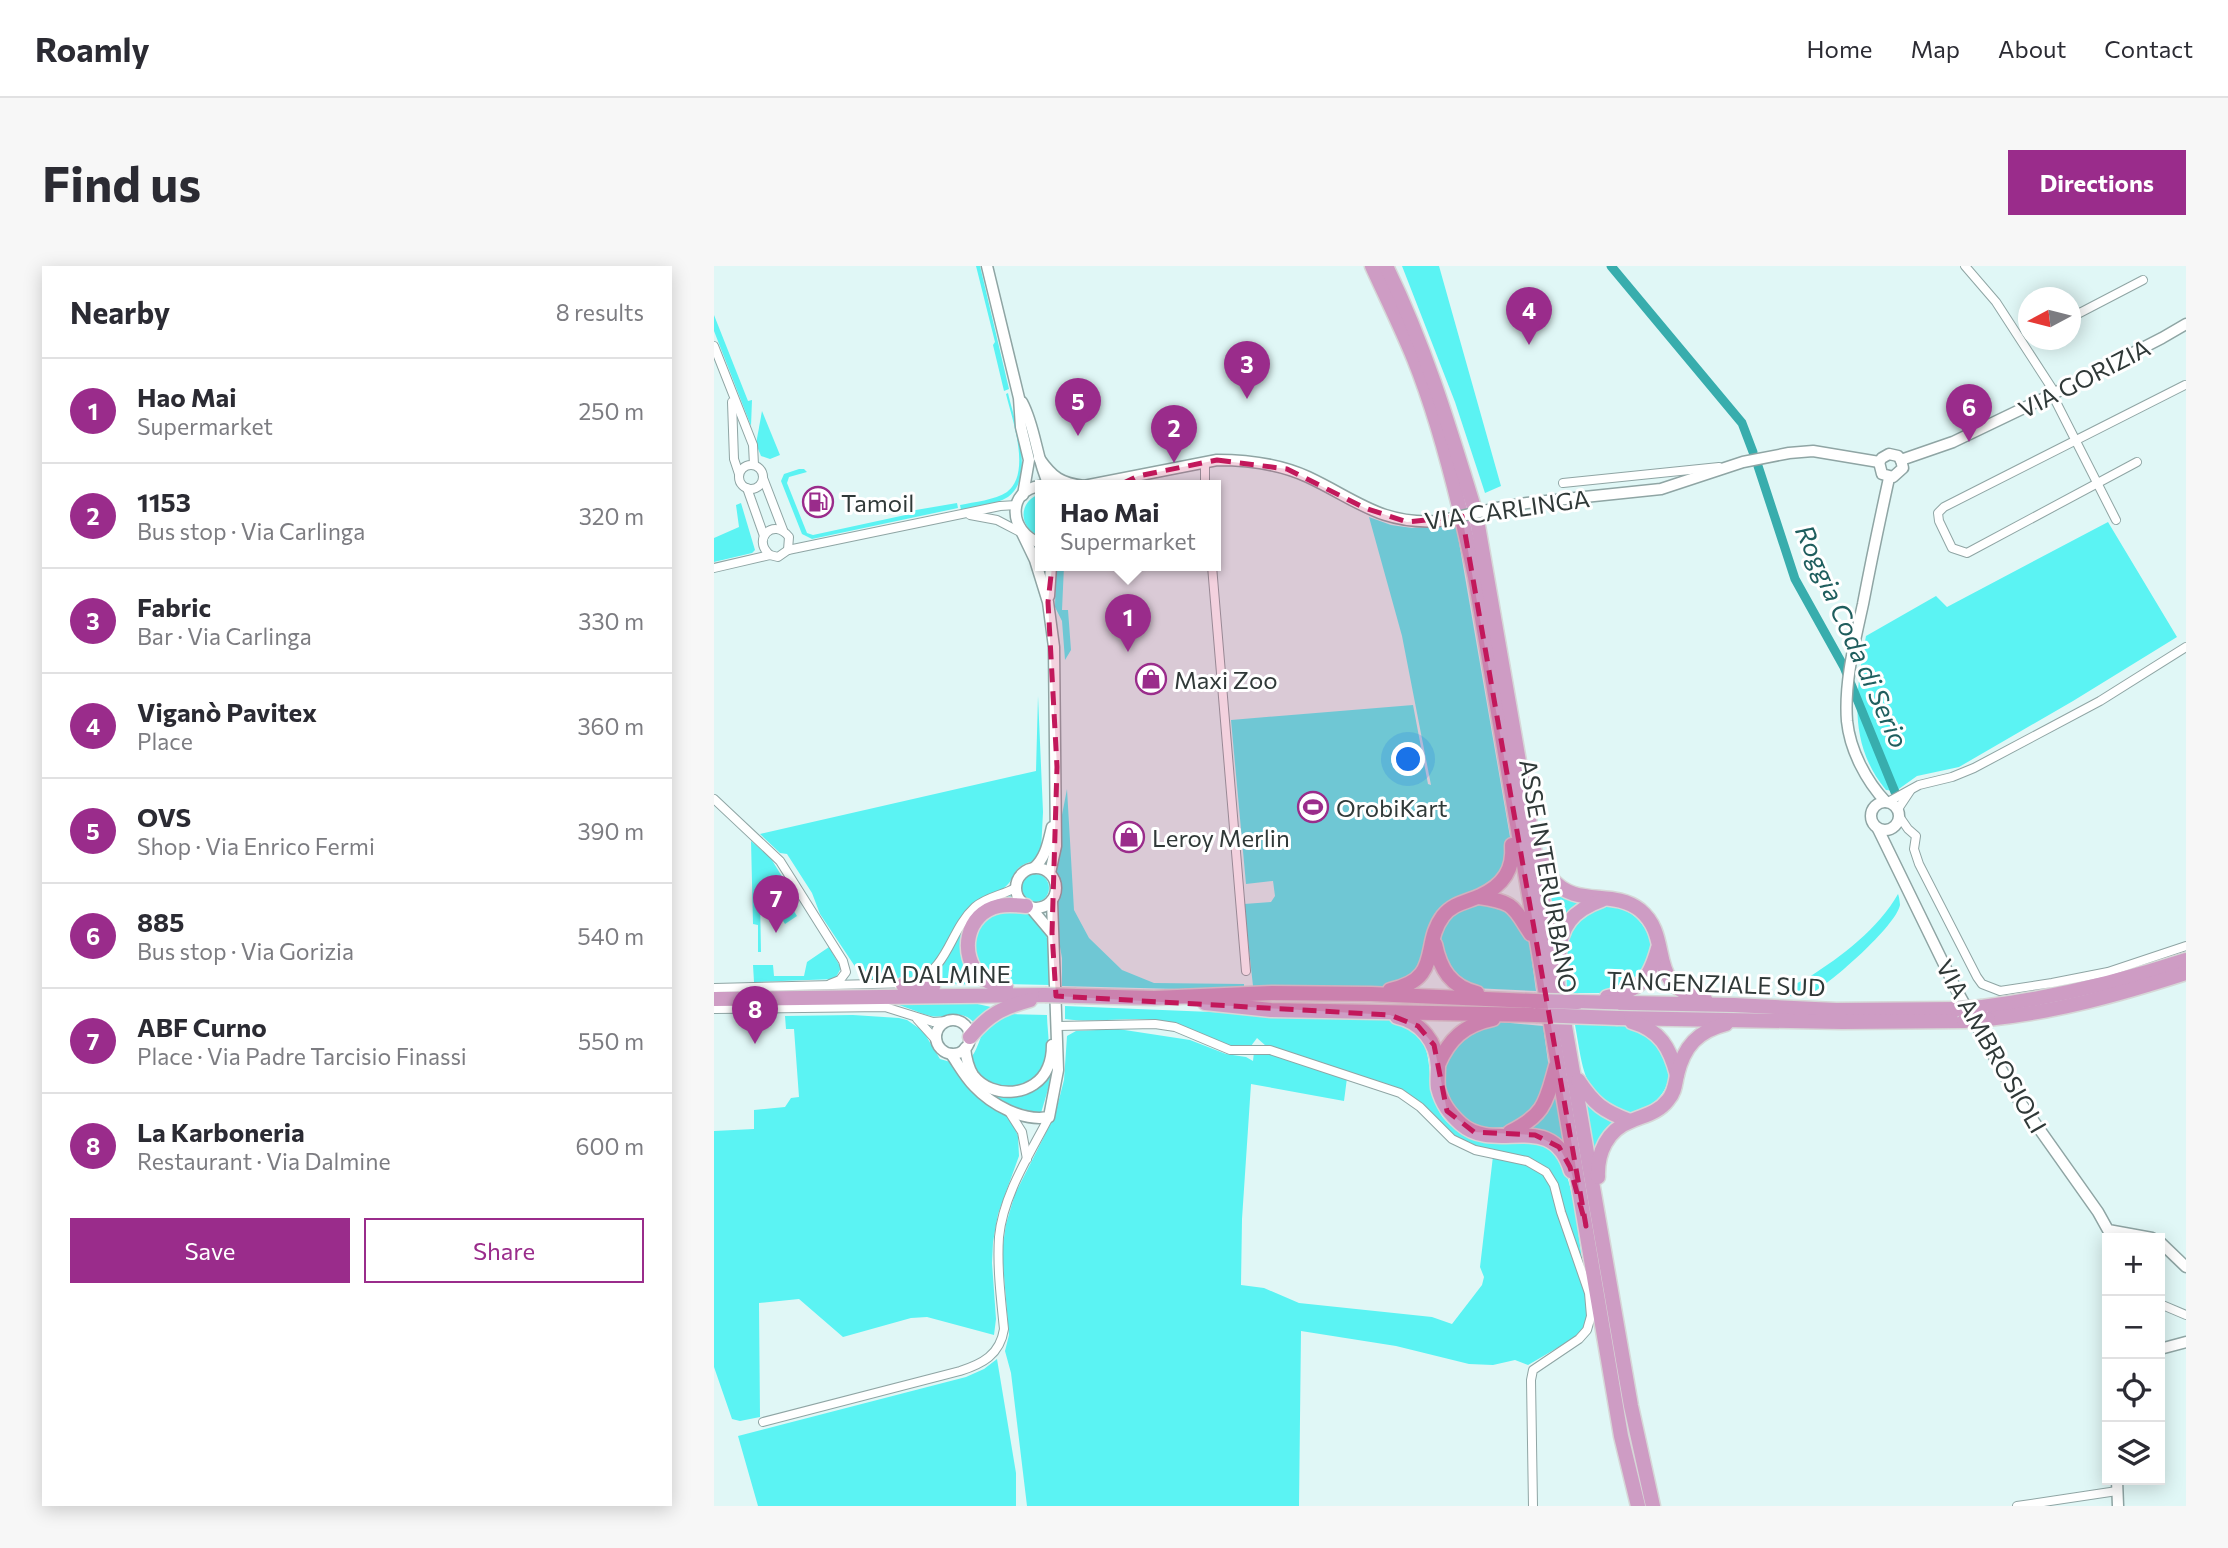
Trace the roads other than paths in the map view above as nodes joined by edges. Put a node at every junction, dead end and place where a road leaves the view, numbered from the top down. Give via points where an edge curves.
1 (987, 266) edge
2 (1372, 266) edge
3 (1386, 266) edge
4 (1965, 266) edge
5 (2143, 280) dead end
6 (2081, 312) edge
7 (2186, 324) edge
8 (2018, 331) edge
9 (714, 346) edge
10 (2031, 350) edge
11 (728, 382) junction
12 (2185, 385) edge
13 (2054, 394) junction
14 (1019, 398) junction
15 (2076, 440) junction
16 (1039, 458) junction
17 (1759, 458) joint
18 (1901, 460) junction
19 (1205, 462) junction
20 (1880, 462) junction
21 (2137, 462) dead end
22 (754, 465) junction
23 (1726, 467) junction
24 (739, 474) junction
25 (1138, 476) junction
26 (763, 478) junction
27 (1889, 478) junction
28 (1048, 480) edge
29 (1059, 480) edge
30 (1116, 480) edge
31 (1130, 480) edge
32 (1205, 480) edge
33 (1563, 483) dead end
34 (2097, 483) junction
35 (1035, 486) edge
36 (747, 488) junction
37 (1020, 500) junction
38 (967, 514) junction
39 (2116, 520) dead end
40 (783, 530) junction
41 (1022, 533) junction
42 (764, 536) junction
43 (1035, 541) edge
44 (789, 550) junction
45 (770, 555) junction
46 (1035, 560) edge
47 (714, 568) edge
48 (1038, 571) edge
49 (1051, 571) edge
50 (1212, 571) edge
51 (1048, 602) junction
52 (2186, 646) edge
53 (1866, 775) junction
54 (714, 799) edge
55 (1873, 808) junction
56 (1893, 814) junction
57 (1054, 818) junction
58 (1878, 830) junction
59 (1518, 834) junction
60 (1533, 841) junction
61 (1891, 853) junction
62 (1034, 867) junction
63 (1050, 873) junction
64 (1015, 888) junction
65 (1479, 897) junction
66 (1607, 899) junction
67 (1052, 901) junction
68 (1029, 907) junction
69 (1052, 933) junction
70 (1435, 938) junction
71 (1536, 941) junction
72 (2186, 946) edge
73 (1658, 947) junction
74 (2186, 958) edge
75 (1246, 971) dead end
76 (2186, 973) edge
77 (903, 985) junction
78 (817, 986) junction
79 (714, 988) edge
80 (1006, 988) junction
81 (1560, 991) junction
82 (1370, 994) junction
83 (1045, 995) junction
84 (1154, 998) junction
85 (714, 999) edge
86 (1578, 1002) junction
87 (1734, 1005) junction
88 (1535, 1008) junction
89 (714, 1009) edge
90 (1350, 1011) junction
91 (1985, 1013) junction
92 (908, 1014) junction
93 (1961, 1015) junction
94 (1618, 1018) junction
95 (1741, 1020) junction
96 (948, 1021) junction
97 (1058, 1026) junction
98 (936, 1040) junction
99 (968, 1043) junction
100 (951, 1054) junction
101 (1557, 1061) junction
102 (1438, 1065) junction
103 (1573, 1072) junction
104 (1677, 1075) junction
105 (1006, 1108) junction
106 (1049, 1117) junction
107 (1630, 1121) junction
108 (1505, 1135) junction
109 (1027, 1160) junction
110 (1593, 1225) junction
111 (2109, 1233) edge
112 (2165, 1247) edge
113 (2186, 1267) edge
114 (2165, 1306) edge
115 (2186, 1315) edge
116 (2186, 1342) edge
117 (2165, 1348) edge
118 (763, 1422) dead end
119 (2117, 1485) edge
120 (1533, 1506) edge
121 (1638, 1506) edge
122 (1653, 1506) edge
123 (2017, 1506) edge
124 (2118, 1506) edge

1 - 14 street
2 - 59 highway, ASSE INTERURBANO via 1415,360 1463,518
3 - 60 highway, ASSE INTERURBANO via 1435,383 1476,514
4 - 8 street
5 - 6 street
7 - 13 street, VIA GORIZIA
9 - 11 street
10 - 13 street
11 - 22 street via 753,445
11 - 24 street
12 - 15 street
13 - 15 street
13 - 18 street, VIA GORIZIA via 1953,442
14 - 16 street via 1028,413
14 - 37 street via 1029,460
15 - 34 street
15 - 34 street via 1944,507 1938,513 1939,521 1952,548 1967,553
16 - 28 street
16 - 29 street, VIA CARLINGA
17 - 20 street, VIA GORIZIA via 1813,451
17 - 23 street, VIA CARLINGA
18 - 20 street, VIA GORIZIA via 1889,454
18 - 27 street via 1901,472
19 - 23 street, VIA CARLINGA, bridge via 1238,460 1287,469 1383,516 1407,522 1439,522 1538,501 1661,489
19 - 25 street, VIA CARLINGA
19 - 32 street
20 - 27 street via 1880,470
21 - 34 street
22 - 24 street via 743,467
22 - 26 street
23 - 33 street
24 - 36 street
25 - 30 street, VIA CARLINGA
25 - 31 street, VIA CARLINGA
26 - 36 street via 757,487
26 - 40 street
27 - 53 street via 1848,687 1847,723
34 - 39 street
35 - 37 street
36 - 42 street
37 - 38 street
37 - 41 street via 1016,514
38 - 41 street via 997,520
38 - 44 street
40 - 42 street via 774,529
40 - 44 street via 789,537
41 - 43 street
41 - 46 street
42 - 45 street via 764,549
44 - 45 street via 778,557
45 - 47 street
48 - 51 street
49 - 51 street
50 - 75 street
51 - 57 street via 1055,651
52 - 56 street via 2100,701 1974,768 1912,789
53 - 55 street, VIA AMBROSIOLI
53 - 56 street
54 - 78 street via 780,860 844,961 846,972 836,983
55 - 56 street via 1879,803
55 - 58 street, VIA AMBROSIOLI via 1871,820
56 - 58 street via 1886,831
56 - 61 street
56 - 72 street via 1916,836 1919,864 1982,985 1994,990 2040,985 2108,972
57 - 62 street via 1046,851
57 - 63 street via 1056,846
58 - 61 street, VIA AMBROSIOLI
59 - 65 highway via 1512,844 1510,869
59 - 71 highway, ASSE INTERURBANO
60 - 66 highway via 1550,877 1565,891
60 - 81 highway, ASSE INTERURBANO
61 - 111 street, VIA AMBROSIOLI via 1956,989 2018,1099
62 - 63 street
62 - 64 street via 1023,872
63 - 67 street via 1056,884
64 - 68 street via 1018,899
64 - 77 street via 977,905 933,971
65 - 70 highway via 1449,909
65 - 71 highway via 1514,908
66 - 73 highway via 1639,909 1655,929
66 - 81 highway via 1577,912 1564,929 1559,945
67 - 68 street via 1043,908
67 - 69 street
68 - 69 street
68 - 80 highway via 1000,905 987,910 968,934 974,969 989,983
69 - 97 street
70 - 82 highway via 1426,966 1416,979 1402,988
70 - 88 highway via 1444,971 1458,986
71 - 101 highway, ASSE INTERURBANO
73 - 86 highway via 1654,964 1640,985 1610,997
73 - 87 highway via 1666,976 1678,989 1692,997
74 - 91 highway, TANGENZIALE SUD
76 - 91 highway, TANGENZIALE SUD via 2112,997 2020,1016
77 - 78 street
77 - 80 highway
78 - 79 street
80 - 83 highway
81 - 103 highway, ASSE INTERURBANO
82 - 84 highway, TANGENZIALE SUD
82 - 88 highway, TANGENZIALE SUD
83 - 84 highway, VIA DALMINE, bridge
83 - 85 highway, VIA DALMINE
83 - 99 highway via 987,1017
84 - 90 highway, TANGENZIALE SUD
86 - 87 highway, TANGENZIALE SUD
86 - 88 highway, TANGENZIALE SUD, bridge
87 - 93 highway, TANGENZIALE SUD
88 - 90 highway, TANGENZIALE SUD
88 - 94 highway, TANGENZIALE SUD, bridge
88 - 102 highway via 1464,1029
89 - 92 street via 885,1007
90 - 102 highway via 1410,1021 1430,1039
91 - 93 highway, TANGENZIALE SUD, bridge
92 - 96 street via 933,1022
92 - 98 street
93 - 95 highway, TANGENZIALE SUD via 1896,1023
94 - 95 highway, TANGENZIALE SUD
94 - 104 highway via 1656,1032 1672,1055
95 - 104 highway via 1696,1037
96 - 98 street via 937,1030
96 - 99 street via 963,1023
97 - 99 street via 1048,1068 1035,1084 1019,1090 999,1091 972,1074
97 - 106 street via 1058,1070
97 - 120 street via 1155,1024 1175,1027 1230,1050 1270,1050 1400,1093 1452,1139 1475,1150 1527,1161 1546,1172 1589,1293 1591,1316 1579,1339 1533,1370
98 - 100 street
99 - 100 street
100 - 105 street via 974,1087
101 - 108 highway via 1542,1108
101 - 110 highway, ASSE INTERURBANO
102 - 108 highway via 1439,1090 1447,1111 1474,1132
103 - 107 highway via 1591,1099
103 - 110 highway, ASSE INTERURBANO
104 - 107 highway via 1668,1101 1651,1114
105 - 106 street via 1027,1118
105 - 109 street via 1022,1132
106 - 109 street
107 - 110 highway via 1611,1135 1600,1152
108 - 110 highway via 1535,1135 1559,1147
109 - 118 street via 999,1235 1004,1329 991,1357 960,1371
110 - 121 highway, ASSE INTERURBANO via 1621,1436
110 - 122 highway, ASSE INTERURBANO
112 - 113 street
114 - 115 street
116 - 117 street
119 - 123 street
119 - 124 street

